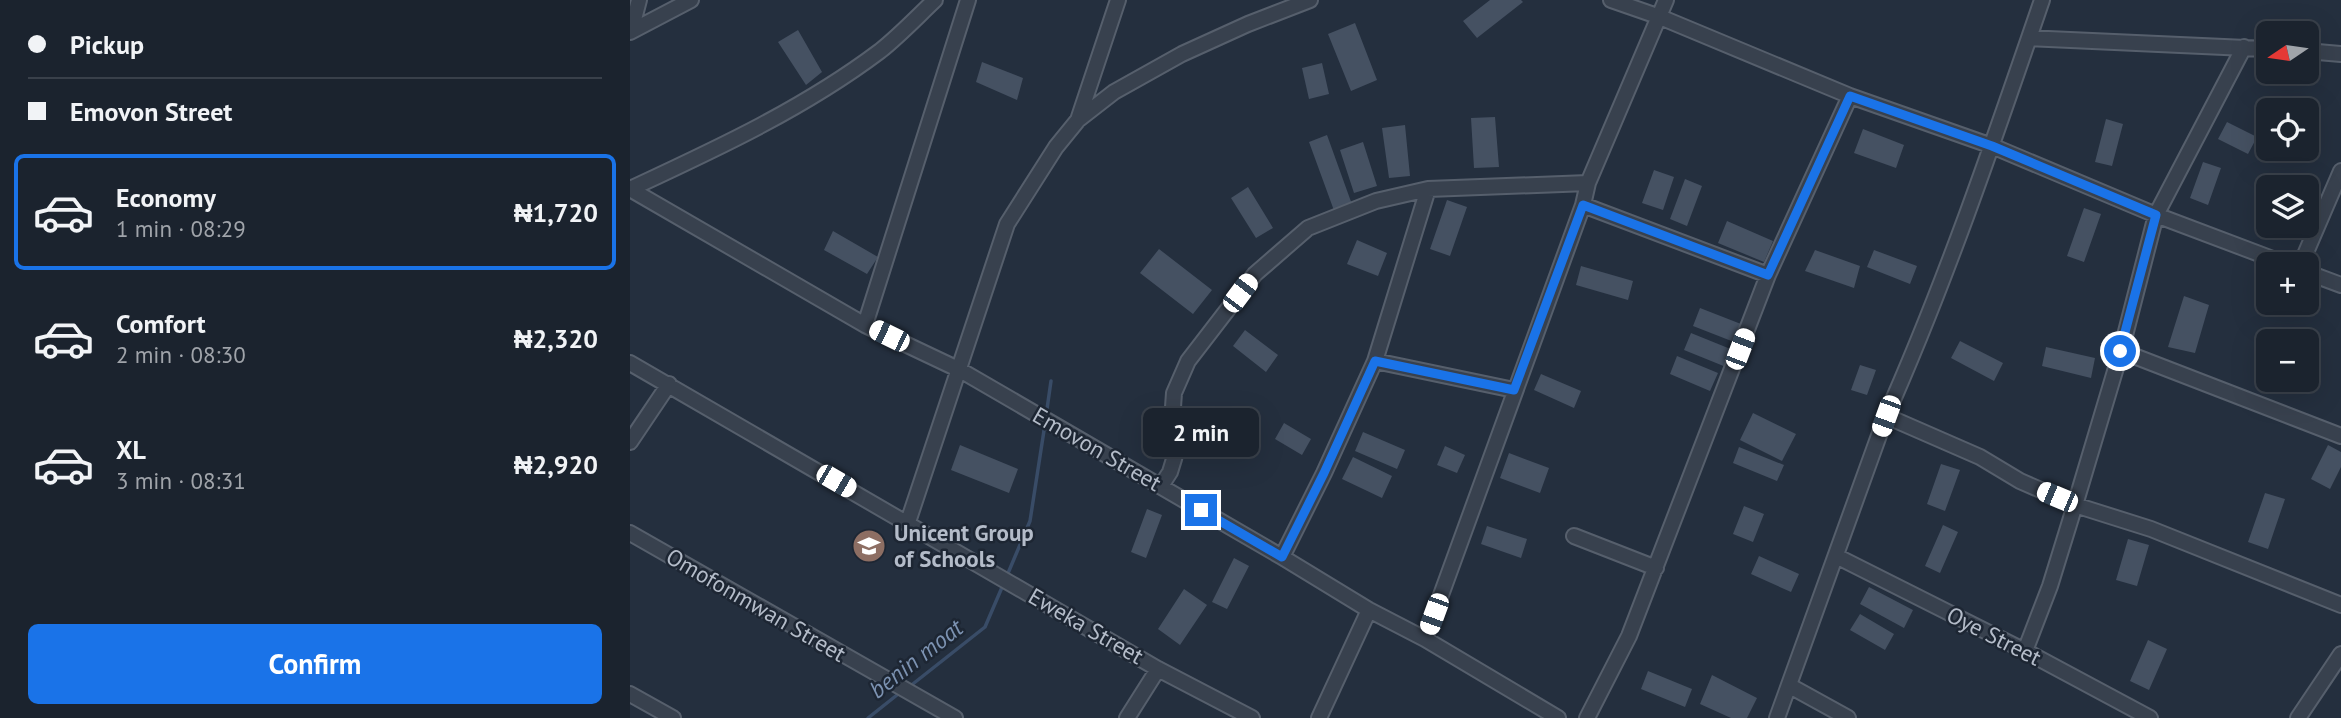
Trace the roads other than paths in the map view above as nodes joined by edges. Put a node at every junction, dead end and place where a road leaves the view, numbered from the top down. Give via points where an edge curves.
1 (639, 0) edge
2 (691, 0) edge
3 (935, 0) edge
4 (968, 0) edge
5 (1118, 0) edge
6 (1310, 0) edge
7 (1611, 0) edge
8 (1666, 0) edge
9 (2042, 0) edge
10 (1660, 18) junction
11 (631, 31) edge
12 (2029, 38) junction
13 (2244, 47) junction
14 (2256, 48) edge
15 (2319, 52) edge
16 (2341, 54) edge
17 (1850, 96) junction
18 (1077, 120) junction
19 (1992, 146) junction
20 (2341, 171) edge
21 (1588, 183) junction
22 (630, 189) edge
23 (1427, 189) junction
24 (1583, 205) junction
25 (2156, 215) junction
26 (2306, 252) edge
27 (2256, 253) edge
28 (1768, 275) junction
29 (2319, 277) edge
30 (2341, 285) edge
31 (865, 325) junction
32 (2120, 351) junction
33 (1375, 361) junction
34 (630, 363) edge
35 (960, 370) junction
36 (669, 384) junction
37 (1514, 390) junction
38 (1886, 416) junction
39 (2341, 436) edge
40 (630, 442) edge
41 (1161, 486) junction
42 (2075, 505) junction
43 (908, 522) junction
44 (630, 533) edge
45 (1574, 536) dead end
46 (1836, 556) junction
47 (1282, 557) junction
48 (1656, 568) junction
49 (2341, 605) edge
50 (1369, 610) junction
51 (1424, 639) junction
52 (2025, 651) junction
53 (2341, 654) edge
54 (1158, 668) junction
55 (1790, 686) junction
56 (630, 694) edge
57 (2135, 714) edge
58 (673, 718) edge
59 (955, 718) edge
60 (1127, 718) edge
61 (1252, 718) edge
62 (1319, 718) edge
63 (1557, 718) edge
64 (1587, 718) edge
65 (1777, 718) edge
66 (1848, 718) edge
67 (2150, 718) edge
68 (2298, 718) edge

1 - 11 street
2 - 11 street
3 - 22 street via 881,50 810,98 713,151
4 - 31 street
5 - 18 street
6 - 18 street via 1182,54 1114,92
7 - 10 street
8 - 10 street
9 - 12 street
10 - 17 street
10 - 21 street
12 - 13 street
12 - 19 street
13 - 14 street
13 - 25 street
15 - 16 street
17 - 19 street
17 - 28 street
18 - 35 street via 1007,224
19 - 25 street
19 - 38 street
20 - 26 street
21 - 23 street
21 - 24 street
22 - 31 street, Emovon Street
23 - 33 street
23 - 41 street via 1376,201 1308,228 1255,274 1188,361 1174,393 1177,447
24 - 28 street
24 - 37 street
25 - 27 street
25 - 32 street
28 - 48 street
29 - 30 street
31 - 35 street, Emovon Street
32 - 39 street
32 - 42 street
33 - 37 street
33 - 47 street
34 - 36 street, Eweka Street
35 - 41 street, Emovon Street
35 - 43 street
36 - 40 street
36 - 43 street, Eweka Street
37 - 51 street
38 - 42 street
38 - 46 street
41 - 47 street, Emovon Street
42 - 49 street via 2151,528
42 - 52 street
43 - 54 street, Eweka Street
44 - 59 street, Omofonmwan Street
45 - 48 street
46 - 52 street, Oye Street
46 - 55 street
47 - 50 street, Emovon Street
48 - 64 street via 1629,636
50 - 51 street, Emovon Street
50 - 62 street
51 - 63 street, Emovon Street
52 - 57 street, Oye Street
53 - 68 street
54 - 60 street
54 - 61 street, Eweka Street
55 - 65 street
55 - 66 street
56 - 58 street
57 - 67 street, Oye Street

